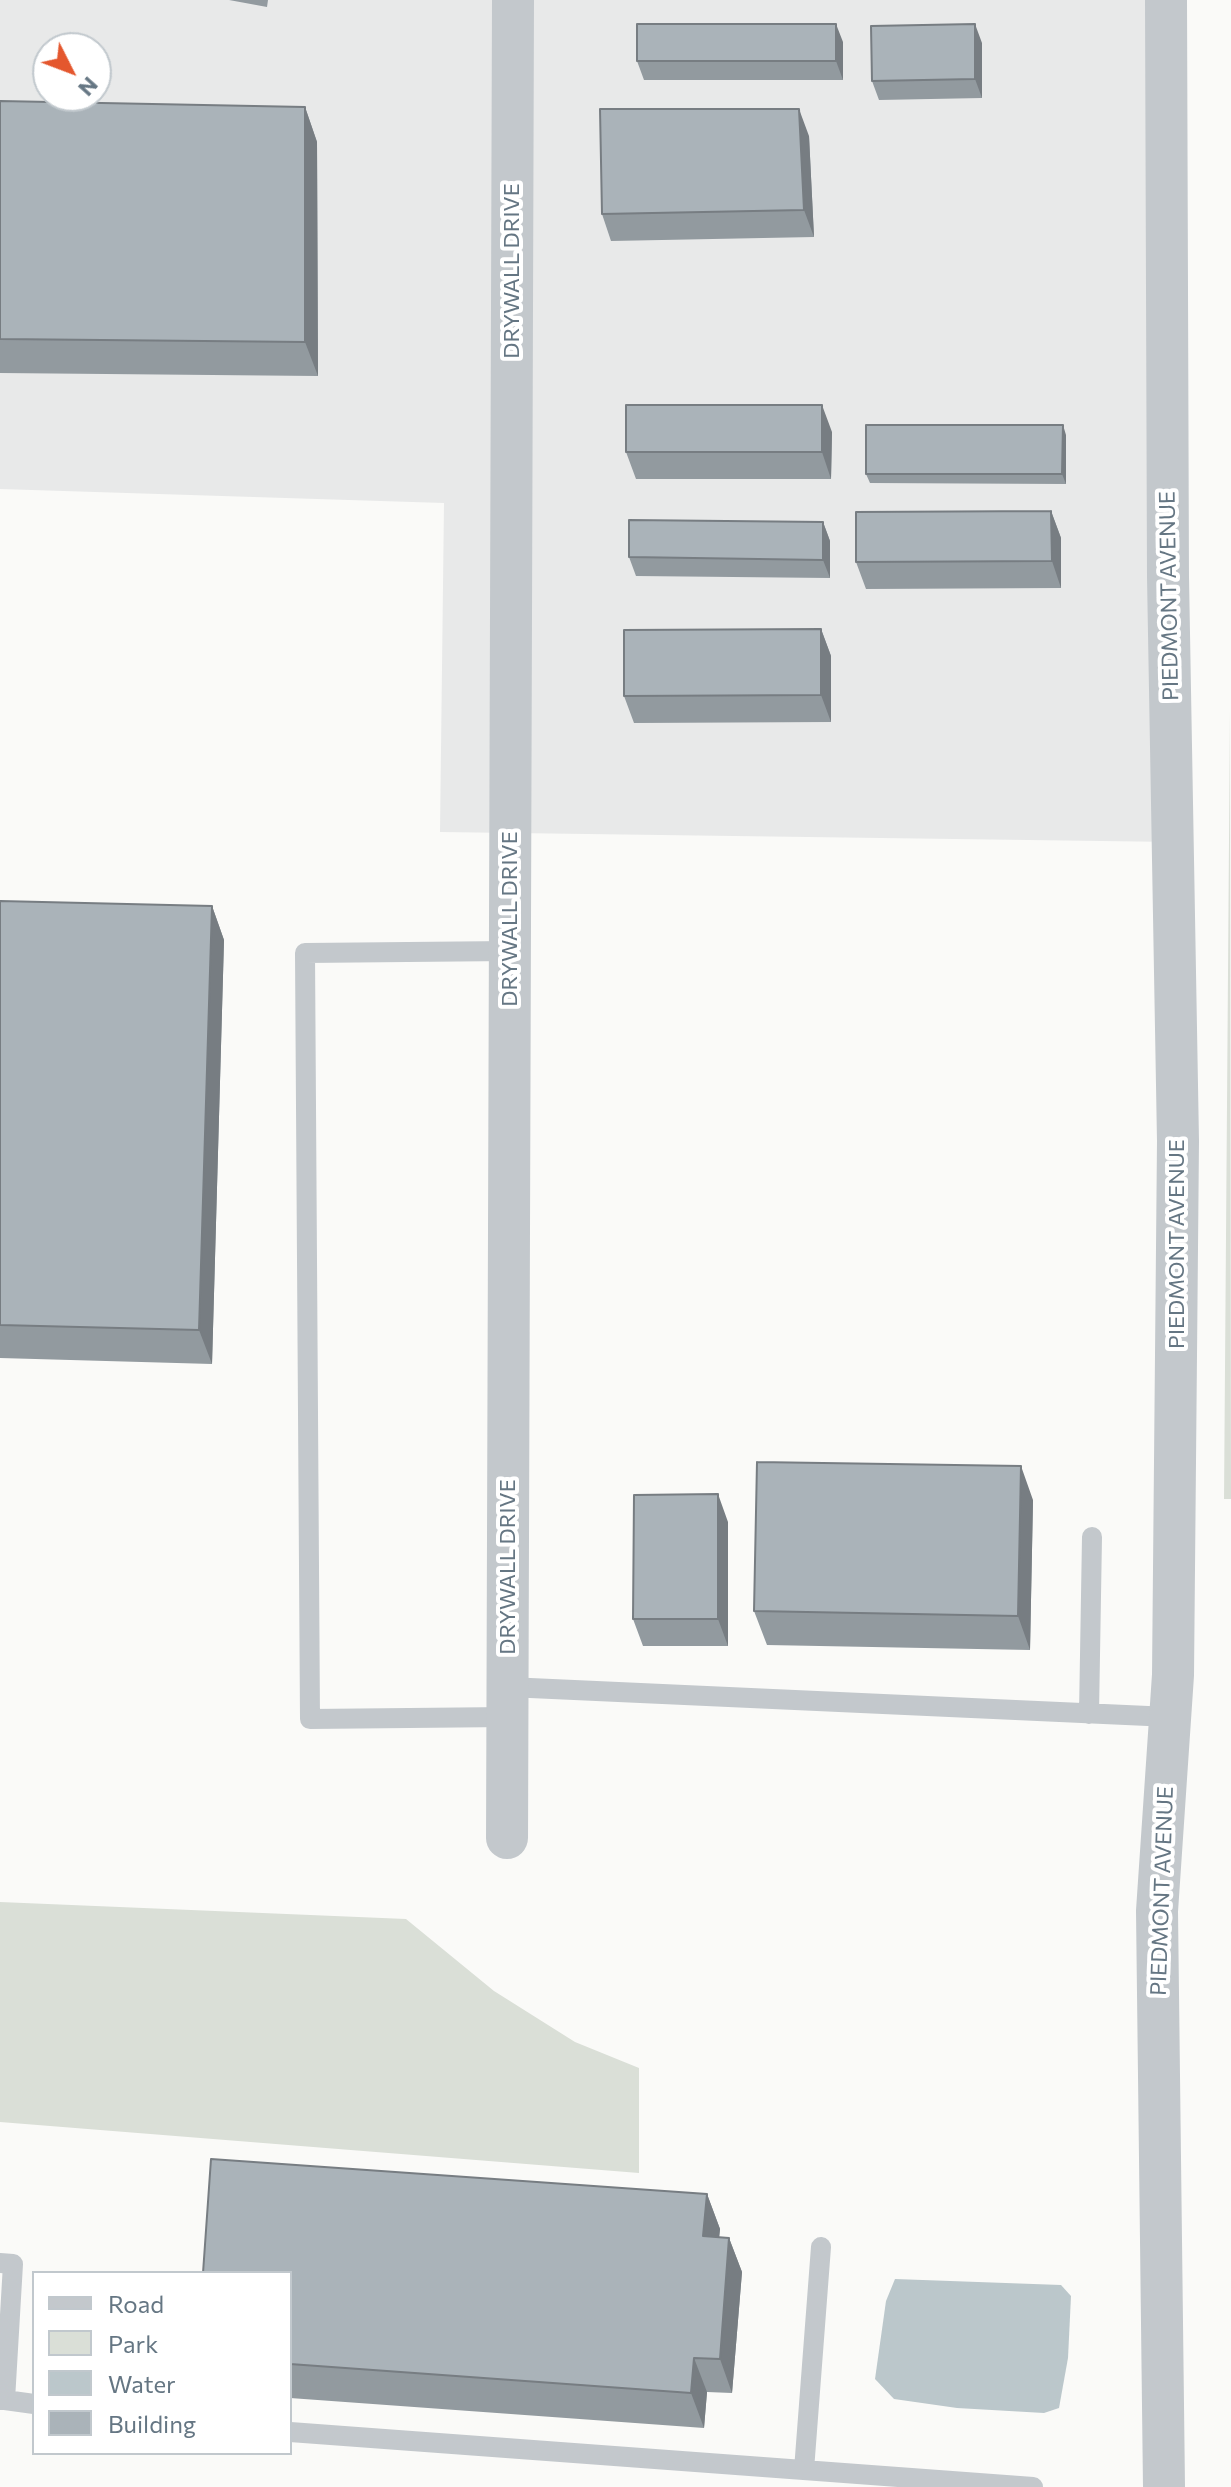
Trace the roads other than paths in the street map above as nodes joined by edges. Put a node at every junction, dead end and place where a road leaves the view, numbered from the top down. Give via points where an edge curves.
1 (513, 0) edge
2 (1166, 0) edge
3 (510, 951) junction
4 (1092, 1537) dead end
5 (508, 1702) junction
6 (1089, 1714) junction
7 (1170, 1717) junction
8 (507, 1838) dead end
9 (821, 2247) dead end
10 (0, 2263) edge
11 (2, 2400) edge
12 (32, 2404) edge
13 (292, 2432) edge
14 (804, 2470) junction
15 (1033, 2487) edge
16 (1164, 2487) edge

1 - 3 street, DRYWALL DRIVE
2 - 7 street, PIEDMONT AVENUE via 1178,1141
3 - 5 street, DRYWALL DRIVE
3 - 5 lane via 305,953 310,1719
4 - 6 lane
5 - 6 lane
5 - 8 street, DRYWALL DRIVE
6 - 7 lane
7 - 16 street, PIEDMONT AVENUE via 1157,1911
9 - 14 lane
10 - 11 lane via 13,2264
11 - 12 lane
13 - 14 lane
14 - 15 lane

